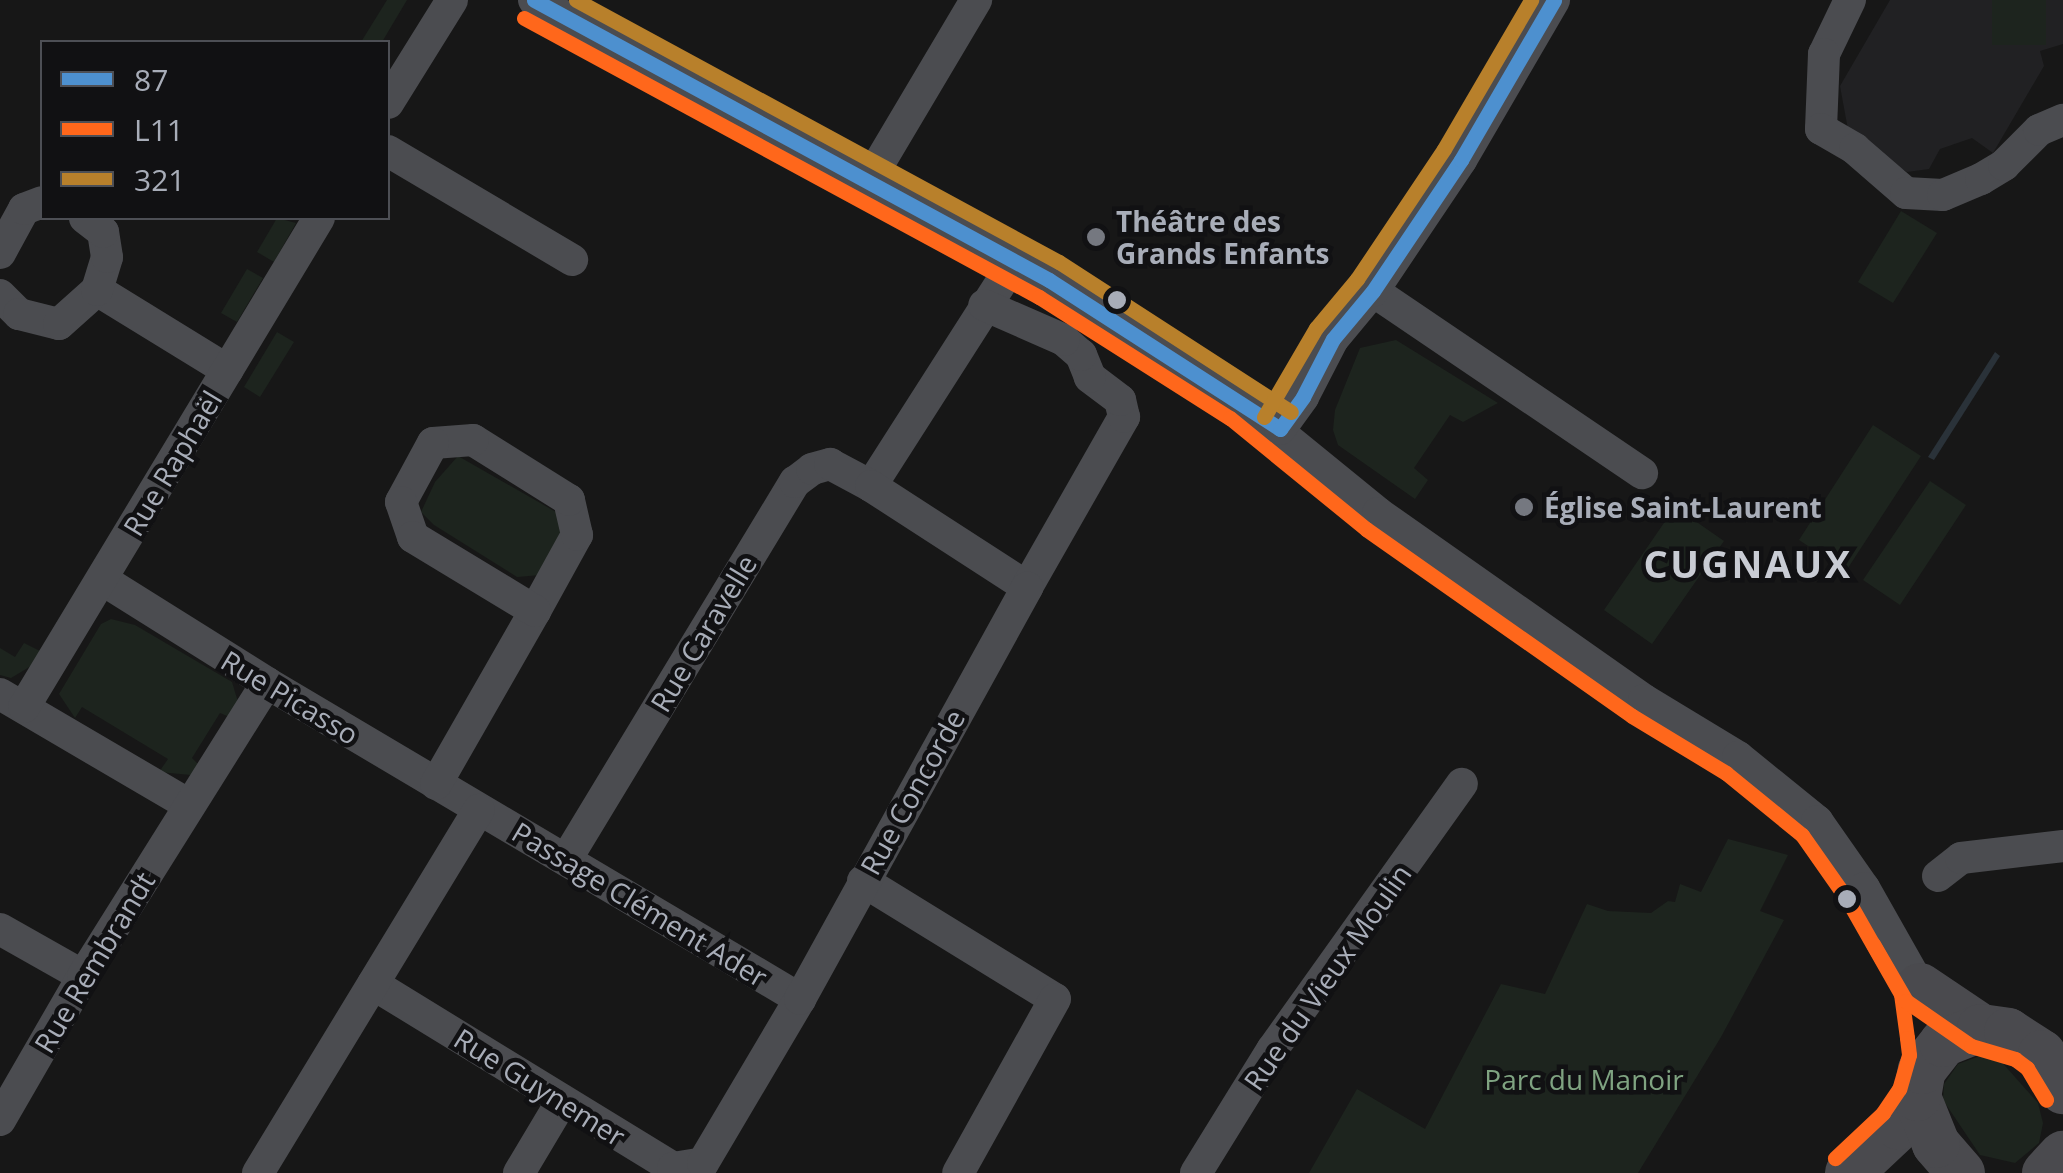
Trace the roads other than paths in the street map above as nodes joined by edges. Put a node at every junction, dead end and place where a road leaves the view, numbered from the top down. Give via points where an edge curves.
1 (452, 0) edge
2 (534, 0) edge
3 (976, 0) edge
4 (1554, 0) edge
5 (1850, 0) edge
6 (390, 100) edge
7 (2063, 120) edge
8 (390, 151) edge
9 (868, 182) junction
10 (40, 203) edge
11 (87, 220) edge
12 (318, 220) edge
13 (0, 253) edge
14 (572, 260) dead end
15 (1015, 261) junction
16 (97, 290) junction
17 (1373, 291) junction
18 (0, 295) edge
19 (984, 305) junction
20 (227, 370) junction
21 (1280, 429) junction
22 (1642, 472) dead end
23 (871, 486) junction
24 (102, 580) junction
25 (1027, 587) junction
26 (535, 611) junction
27 (267, 684) junction
28 (12, 700) edge
29 (436, 784) junction
30 (1462, 784) dead end
31 (190, 806) junction
32 (480, 810) junction
33 (2063, 846) edge
34 (567, 858) junction
35 (1938, 876) dead end
36 (864, 881) junction
37 (0, 929) edge
38 (84, 976) junction
39 (373, 984) junction
40 (1920, 987) junction
41 (800, 999) junction
42 (1981, 1028) junction
43 (2056, 1067) edge
44 (1923, 1077) junction
45 (562, 1102) junction
46 (0, 1120) edge
47 (2063, 1156) edge
48 (1954, 1166) edge
49 (258, 1173) edge
50 (519, 1173) edge
51 (958, 1173) edge
52 (1196, 1173) edge
53 (1849, 1173) edge
54 (2046, 1173) edge

1 - 6 street
2 - 9 street
3 - 9 street
4 - 17 street via 1461,160
5 - 7 street via 1824,54 1821,130 1906,193 1943,195 1981,179 2040,130
8 - 14 street
9 - 15 street
10 - 13 street via 24,209
11 - 16 street via 102,232 108,257
12 - 20 street, Rue Raphaël
15 - 19 street
15 - 21 street
16 - 18 street via 60,324 18,314
16 - 20 street
17 - 21 street via 1333,340
17 - 22 street
19 - 23 street
19 - 25 street, Rue Concorde via 1064,340 1081,354 1090,377 1120,400 1124,417
20 - 24 street, Rue Raphaël
21 - 40 street via 1378,513 1644,700 1738,756 1817,821
23 - 25 street
23 - 34 street, Rue Caravelle via 830,464 795,482
24 - 27 street, Rue Picasso
24 - 28 street, Rue Raphaël
25 - 36 street, Rue Concorde
26 - 26 street via 577,535 570,500 473,440 433,443 400,502 413,536
26 - 29 street
27 - 29 street, Rue Picasso
27 - 31 street, Rue Rembrandt
28 - 31 street
29 - 32 street, Rue Picasso
30 - 52 street, Rue du Vieux Moulin via 1272,1050
31 - 38 street, Rue Rembrandt
32 - 34 street, Passage Clément Ader
32 - 39 street
33 - 35 street via 1971,856
34 - 41 street, Passage Clément Ader
36 - 41 street, Rue Concorde
36 - 51 street via 1055,999
37 - 38 street
38 - 46 street, Rue Rembrandt
39 - 45 street, Rue Guynemer
39 - 49 street
40 - 42 main road
40 - 44 main road
41 - 45 street, Rue Guynemer via 703,1164 673,1168
42 - 43 main road via 2008,1032
42 - 44 main road via 1951,1037
44 - 48 main road
44 - 53 main road via 1899,1126
45 - 50 street
47 - 54 main road
48 - 53 main road via 1903,1161

